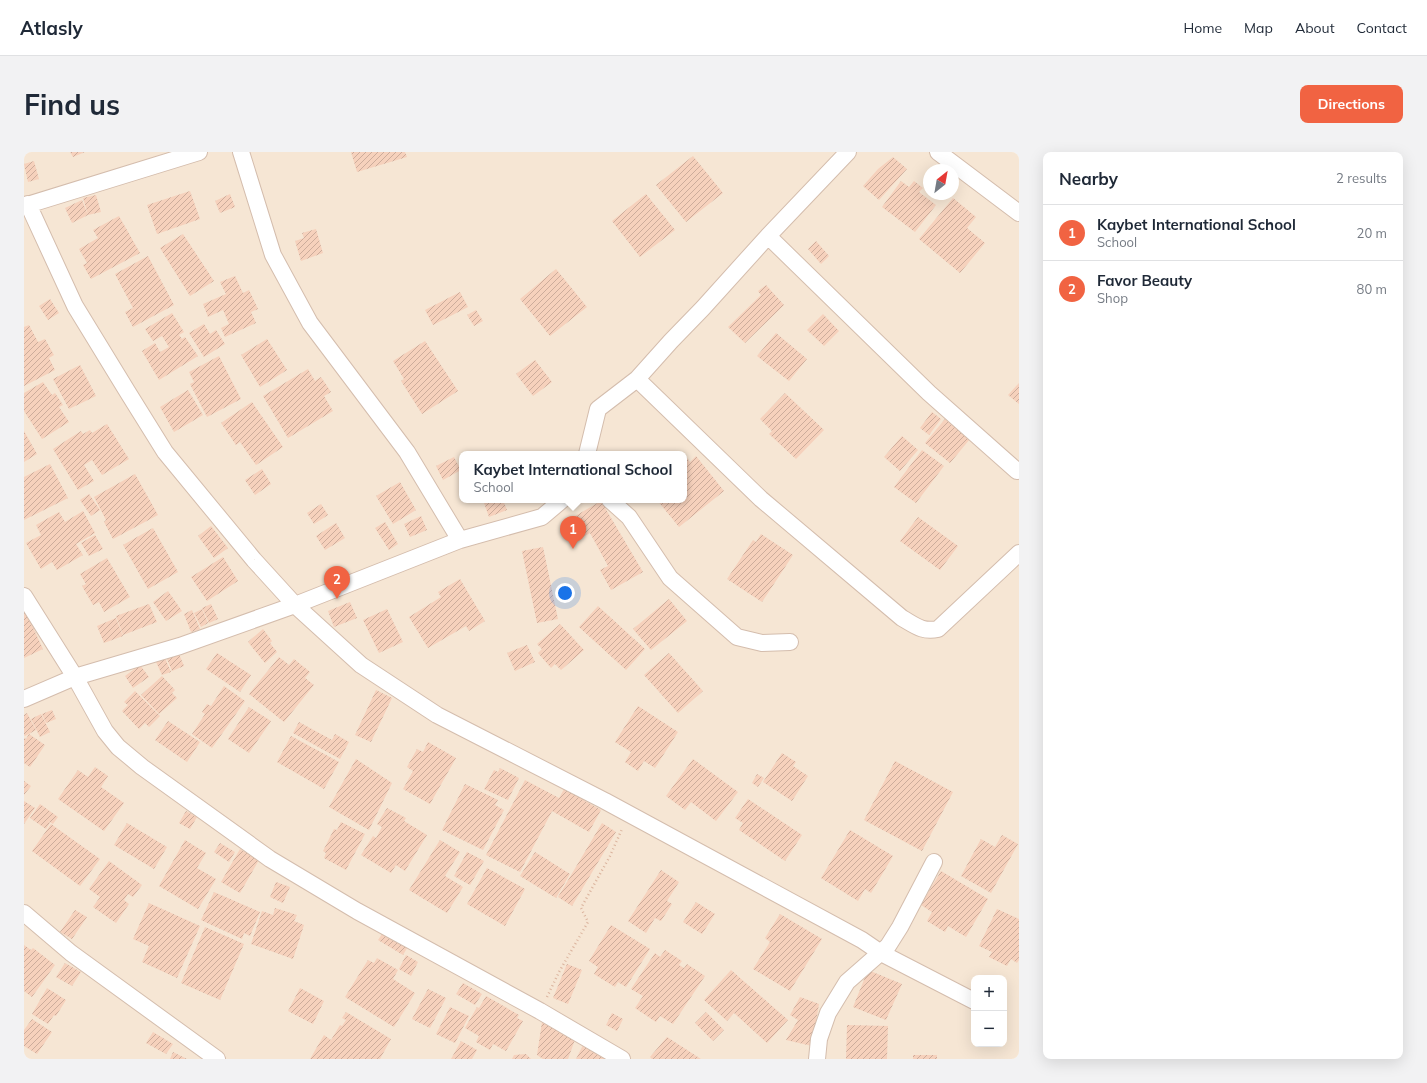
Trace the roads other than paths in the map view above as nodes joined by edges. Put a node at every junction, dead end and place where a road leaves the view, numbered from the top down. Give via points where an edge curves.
1 (199, 152) edge
2 (240, 152) edge
3 (848, 152) edge
4 (938, 152) edge
5 (26, 205) edge
6 (1019, 213) edge
7 (768, 236) junction
8 (637, 379) junction
9 (588, 451) edge
10 (1017, 471) dead end
11 (558, 503) edge
12 (614, 503) edge
13 (460, 540) junction
14 (1019, 553) edge
15 (24, 596) edge
16 (295, 605) junction
17 (790, 642) dead end
18 (75, 678) junction
19 (24, 699) edge
20 (934, 862) dead end
21 (24, 913) edge
22 (881, 953) junction
23 (971, 999) edge
24 (217, 1059) edge
25 (622, 1059) edge
26 (818, 1059) edge

1 - 5 street
2 - 13 street via 273,255 310,323 407,452
3 - 7 street
4 - 6 street
5 - 16 street via 75,306 166,452 254,560
7 - 8 street
7 - 10 street via 929,393
8 - 9 street via 598,409
8 - 14 street via 761,499 902,618 918,628 928,631 938,629
11 - 13 street via 542,516
12 - 17 street via 629,516 670,578 737,638 762,643
13 - 16 street
15 - 18 street
16 - 18 street via 180,646
16 - 22 street via 361,665 437,715 605,801 862,940
18 - 19 street
18 - 25 street via 105,731 118,747 270,859 357,911
20 - 22 street via 900,927
21 - 24 street via 71,953
22 - 23 street
22 - 26 street via 847,982 828,1013 819,1039

